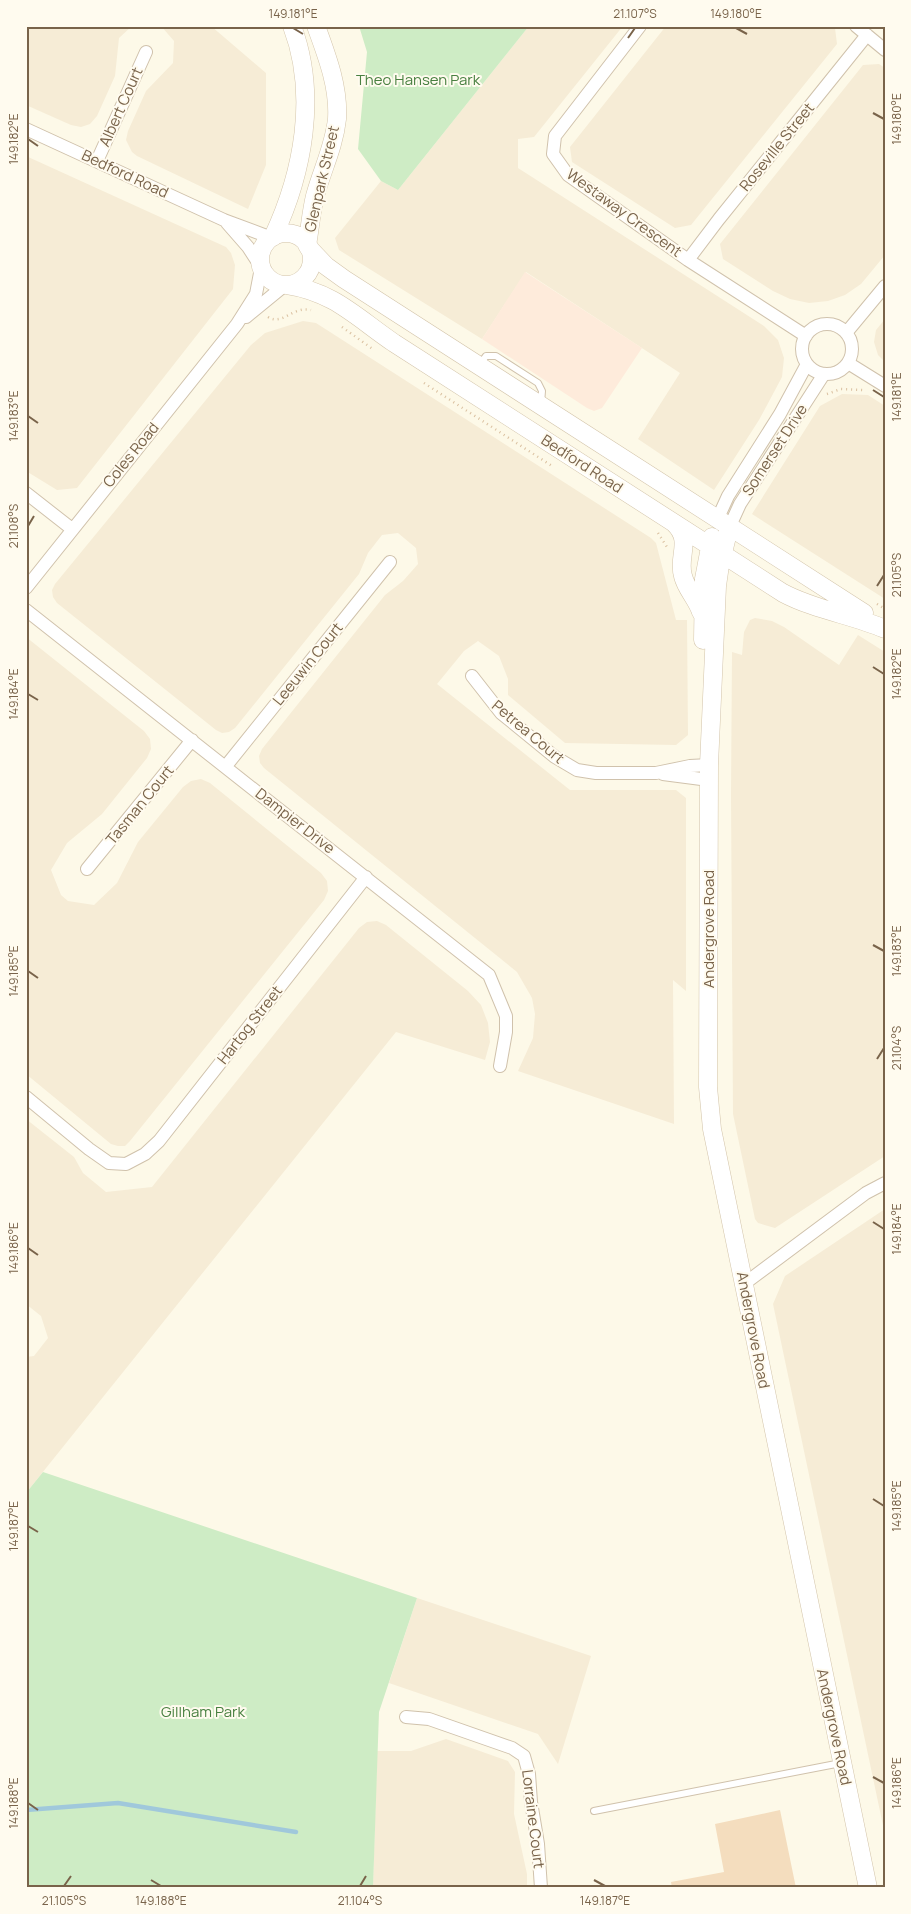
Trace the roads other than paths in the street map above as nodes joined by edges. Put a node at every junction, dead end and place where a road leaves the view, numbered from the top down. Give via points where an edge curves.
1 (292, 26) edge
2 (316, 26) edge
3 (640, 26) edge
4 (856, 26) edge
5 (867, 35) junction
6 (885, 50) edge
7 (146, 52) dead end
8 (26, 129) edge
9 (97, 161) junction
10 (224, 220) junction
11 (272, 238) junction
12 (308, 246) junction
13 (688, 260) junction
14 (261, 267) junction
15 (286, 285) junction
16 (885, 286) edge
17 (237, 324) junction
18 (846, 333) junction
19 (806, 336) junction
20 (848, 363) junction
21 (807, 364) junction
22 (824, 374) junction
23 (885, 386) edge
24 (26, 493) edge
25 (673, 522) junction
26 (723, 524) junction
27 (72, 529) junction
28 (716, 550) junction
29 (390, 562) dead end
30 (26, 588) edge
31 (26, 610) edge
32 (703, 624) junction
33 (885, 628) edge
34 (472, 676) dead end
35 (192, 740) junction
36 (226, 766) junction
37 (709, 773) junction
38 (87, 869) dead end
39 (366, 877) junction
40 (500, 1066) dead end
41 (26, 1097) edge
42 (885, 1183) edge
43 (744, 1284) junction
44 (406, 1718) dead end
45 (841, 1763) junction
46 (594, 1811) dead end
47 (541, 1888) edge
48 (868, 1888) edge

1 - 11 street, Glenpark Street via 300,50 306,109 292,190
2 - 12 street, Glenpark Street via 334,86 337,118 333,144 315,196
3 - 13 street, Westaway Crescent via 555,136 554,154 568,175
4 - 5 street
5 - 6 street
5 - 13 street, Roseville Street
7 - 9 street, Albert Court
8 - 9 street, Bedford Road
9 - 10 street, Bedford Road
10 - 11 street, Bedford Road
10 - 14 street, Bedford Road
11 - 12 street via 291,234
11 - 14 street via 262,249
12 - 15 street via 311,257 308,272 301,280
12 - 26 street, Bedford Road via 326,266 344,279
13 - 19 street, Westaway Crescent
14 - 15 street via 271,280
14 - 17 street, Coles Road via 256,294
15 - 17 street, Coles Road
15 - 25 street, Bedford Road via 332,299 394,343
16 - 18 street
17 - 27 street, Coles Road
18 - 19 street via 825,324
18 - 20 street via 852,348
19 - 21 street via 802,355
20 - 22 street via 837,372
20 - 23 street
21 - 22 street
21 - 26 street, Somerset Drive via 780,414 728,496
22 - 26 street, Somerset Drive via 740,504
24 - 27 street
25 - 28 street, Bedford Road
25 - 32 street via 681,530 684,541 683,576 700,608
26 - 28 street, Andergrove Road
26 - 33 street, Bedford Road
27 - 30 street, Coles Road
28 - 32 street, Andergrove Road via 704,579
28 - 33 street, Bedford Road via 798,600
28 - 37 street, Andergrove Road via 718,572
29 - 36 street, Leeuwin Court
31 - 35 street, Dampier Drive
32 - 37 street, Andergrove Road via 702,687
34 - 37 street, Petrea Court via 497,710 568,766 589,773
35 - 36 street, Dampier Drive
35 - 38 street, Tasman Court
36 - 39 street, Dampier Drive
37 - 43 street, Andergrove Road via 708,1086 712,1129
39 - 40 street, Dampier Drive via 489,975 506,1016
39 - 41 street, Hartog Street via 159,1141 145,1154 126,1164 109,1163
42 - 43 street via 866,1193
43 - 45 street, Andergrove Road
44 - 47 street, Lorraine Court via 430,1719 512,1748 524,1756 529,1774
45 - 46 lane
45 - 48 street, Andergrove Road

